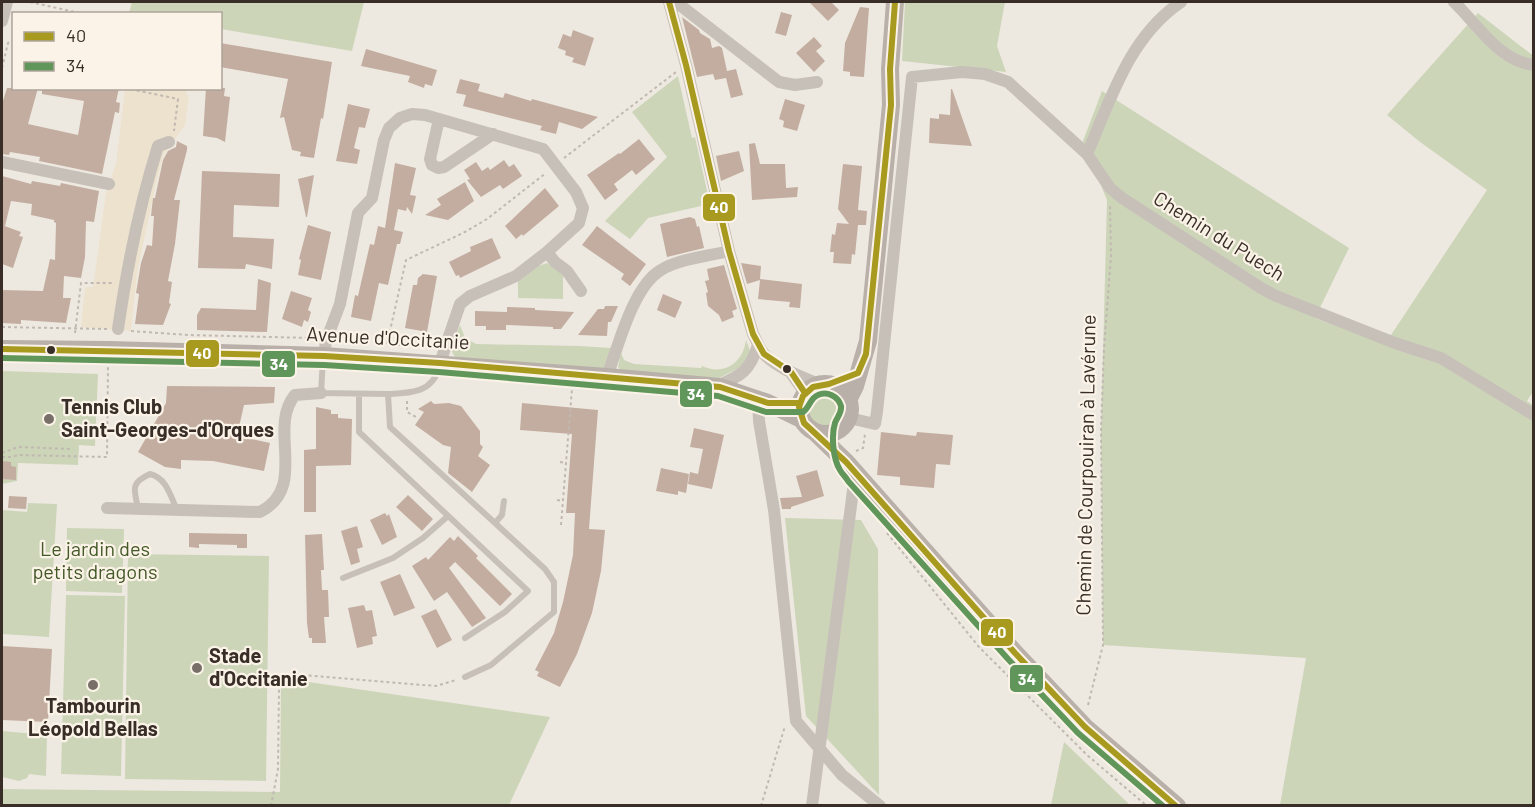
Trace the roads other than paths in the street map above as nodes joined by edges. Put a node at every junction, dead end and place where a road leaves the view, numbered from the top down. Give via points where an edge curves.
1 (6, 2) edge
2 (669, 2) edge
3 (676, 2) edge
4 (895, 2) edge
5 (1180, 2) edge
6 (1454, 2) edge
7 (2, 21) edge
8 (1533, 65) edge
9 (817, 82) dead end
10 (439, 119) junction
11 (493, 134) junction
12 (170, 142) road end
13 (1087, 154) junction
14 (2, 162) edge
15 (109, 184) dead end
16 (729, 251) junction
17 (547, 252) junction
18 (581, 291) dead end
19 (118, 330) road end
20 (758, 345) junction
21 (2, 349) edge
22 (324, 356) junction
23 (440, 363) junction
24 (858, 373) junction
25 (607, 376) junction
26 (716, 386) junction
27 (321, 393) junction
28 (358, 394) junction
29 (388, 394) junction
30 (811, 397) junction
31 (763, 401) junction
32 (846, 415) junction
33 (1533, 415) edge
34 (816, 433) junction
35 (850, 468) junction
36 (504, 501) dead end
37 (107, 508) dead end
38 (138, 508) junction
39 (176, 508) junction
40 (448, 516) junction
41 (495, 523) junction
42 (343, 578) dead end
43 (465, 638) dead end
44 (465, 677) road end
45 (818, 749) junction
46 (813, 806) edge
47 (880, 806) edge
48 (1176, 806) edge

1 - 7 street
2 - 16 street
3 - 9 street via 779,82
4 - 24 street via 891,105 868,340
5 - 13 street via 1146,36 1118,77
6 - 8 street via 1504,53
10 - 11 street
10 - 11 street via 430,159 438,168
10 - 22 street via 412,114 389,128 372,198 358,213 340,304
11 - 17 street via 543,149 576,192 583,208 579,223
12 - 19 street via 158,146 154,157 137,220
13 - 32 street, Chemin du Puech via 1000,78 962,72 912,77 875,424
13 - 33 street, Chemin du Puech via 1110,188 1122,198 1261,288 1441,358
14 - 15 street
16 - 20 street
16 - 25 street via 656,273 634,303
17 - 18 street
17 - 23 street via 516,276 464,300
20 - 26 street via 745,372
20 - 30 street via 791,372
21 - 22 street, Avenue d'Occitanie
22 - 23 street, Avenue d'Occitanie
22 - 27 lane
23 - 25 street, Avenue d'Occitanie
23 - 29 lane via 435,378 421,391
24 - 30 street
24 - 32 street
25 - 26 street, Avenue d'Occitanie
26 - 31 street, Avenue d'Occitanie
27 - 28 lane
27 - 39 street via 295,395 290,401 285,413 285,479 267,508 260,512
28 - 29 lane
28 - 40 lane via 359,432
29 - 41 lane via 390,427
30 - 31 street, Avenue d'Occitanie
30 - 32 street via 842,391
30 - 34 street via 807,428
31 - 45 street via 759,421 774,510 796,721
32 - 34 street via 830,434
32 - 35 street
34 - 35 street
35 - 45 street
35 - 48 street via 1085,727
36 - 41 lane via 502,515
37 - 38 street
38 - 39 street
38 - 39 lane via 136,482 150,474 164,483
40 - 42 lane via 393,558
40 - 43 lane via 528,591 505,612
41 - 44 lane via 554,582 554,612 492,666
45 - 46 street
45 - 47 street

